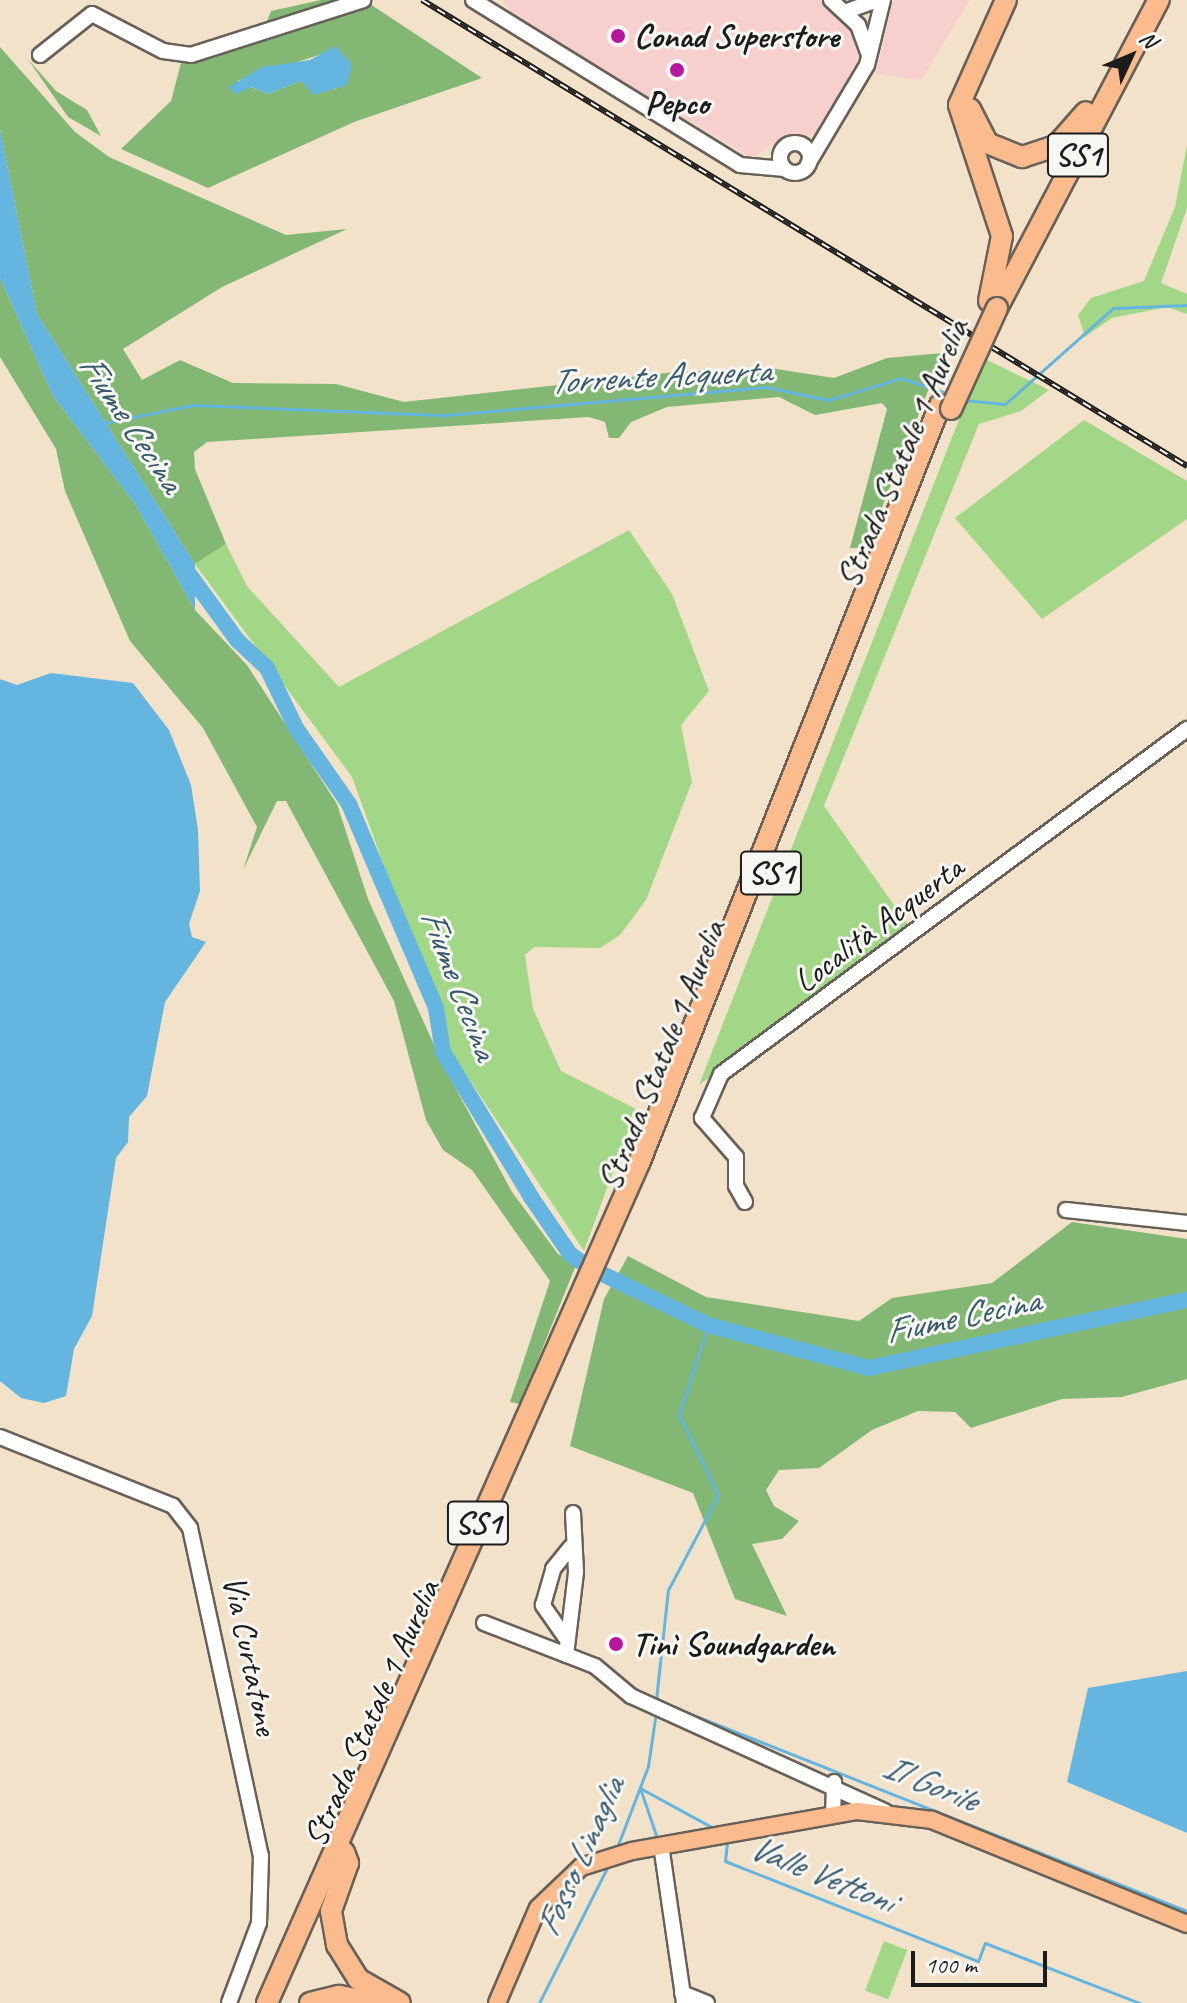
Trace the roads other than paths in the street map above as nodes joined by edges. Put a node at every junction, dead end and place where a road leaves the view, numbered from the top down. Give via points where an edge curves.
1 (363, 0) edge
2 (473, 0) edge
3 (831, 0) edge
4 (880, 0) edge
5 (1006, 0) edge
6 (1016, 0) edge
7 (1154, 0) edge
8 (847, 11) junction
9 (40, 55) dead end
10 (869, 57) junction
11 (1086, 112) junction
12 (834, 121) junction
13 (790, 146) junction
14 (808, 164) junction
15 (754, 166) junction
16 (785, 169) junction
17 (991, 305) junction
18 (1187, 729) edge
19 (745, 1202) dead end
20 (1066, 1210) dead end
21 (1187, 1223) edge
22 (571, 1335) junction
23 (0, 1437) edge
24 (573, 1513) dead end
25 (571, 1547) junction
26 (484, 1623) dead end
27 (565, 1637) junction
28 (566, 1655) junction
29 (834, 1782) junction
30 (885, 1811) junction
31 (833, 1815) junction
32 (661, 1845) junction
33 (344, 1852) junction
34 (1187, 1924) edge
35 (683, 1998) edge
36 (229, 2003) edge
37 (267, 2003) edge
38 (280, 2003) edge
39 (310, 2003) edge
40 (378, 2003) edge
41 (400, 2003) edge
42 (497, 2003) edge
43 (707, 2003) edge

1 - 9 street via 191,55 163,51 92,14
2 - 15 street via 740,165
3 - 8 street
4 - 8 street
4 - 10 street
5 - 17 highway via 959,105 1002,236
6 - 11 highway, SS1 via 972,85 970,110 979,134 1002,153 1036,156 1056,146
7 - 11 highway, Strada Statale 1 Aurelia / SS1
7 - 17 highway, Strada Statale 1 Aurelia / SS1
8 - 10 street
10 - 12 street
11 - 17 highway, Strada Statale 1 Aurelia / SS1
12 - 13 street
12 - 14 street
13 - 14 street
13 - 15 street
13 - 16 street
14 - 16 street via 796,173
15 - 16 street
17 - 22 highway, Strada Statale 1 Aurelia / SS1, bridge via 877,576 646,1163
18 - 19 street, Località Acquerta via 721,1074 702,1118 736,1157 736,1186
20 - 21 street
22 - 33 highway, Strada Statale 1 Aurelia / SS1
22 - 37 highway, Strada Statale 1 Aurelia / SS1
23 - 36 street, Via Curtatone via 173,1506 194,1538 261,1856 259,1923
24 - 25 street
25 - 27 street via 576,1572
25 - 27 street via 553,1569 543,1605
26 - 28 street
27 - 28 street
28 - 29 street via 603,1672 642,1701
29 - 30 street
29 - 31 street
30 - 31 main road
30 - 34 main road via 932,1820
31 - 32 main road
32 - 35 street
32 - 42 main road via 600,1858 569,1874 538,1908
33 - 38 highway, Strada Statale 1 Aurelia / SS1
33 - 41 highway via 348,1863 331,1911 337,1945 358,1979
35 - 43 street
39 - 40 highway via 339,1996

